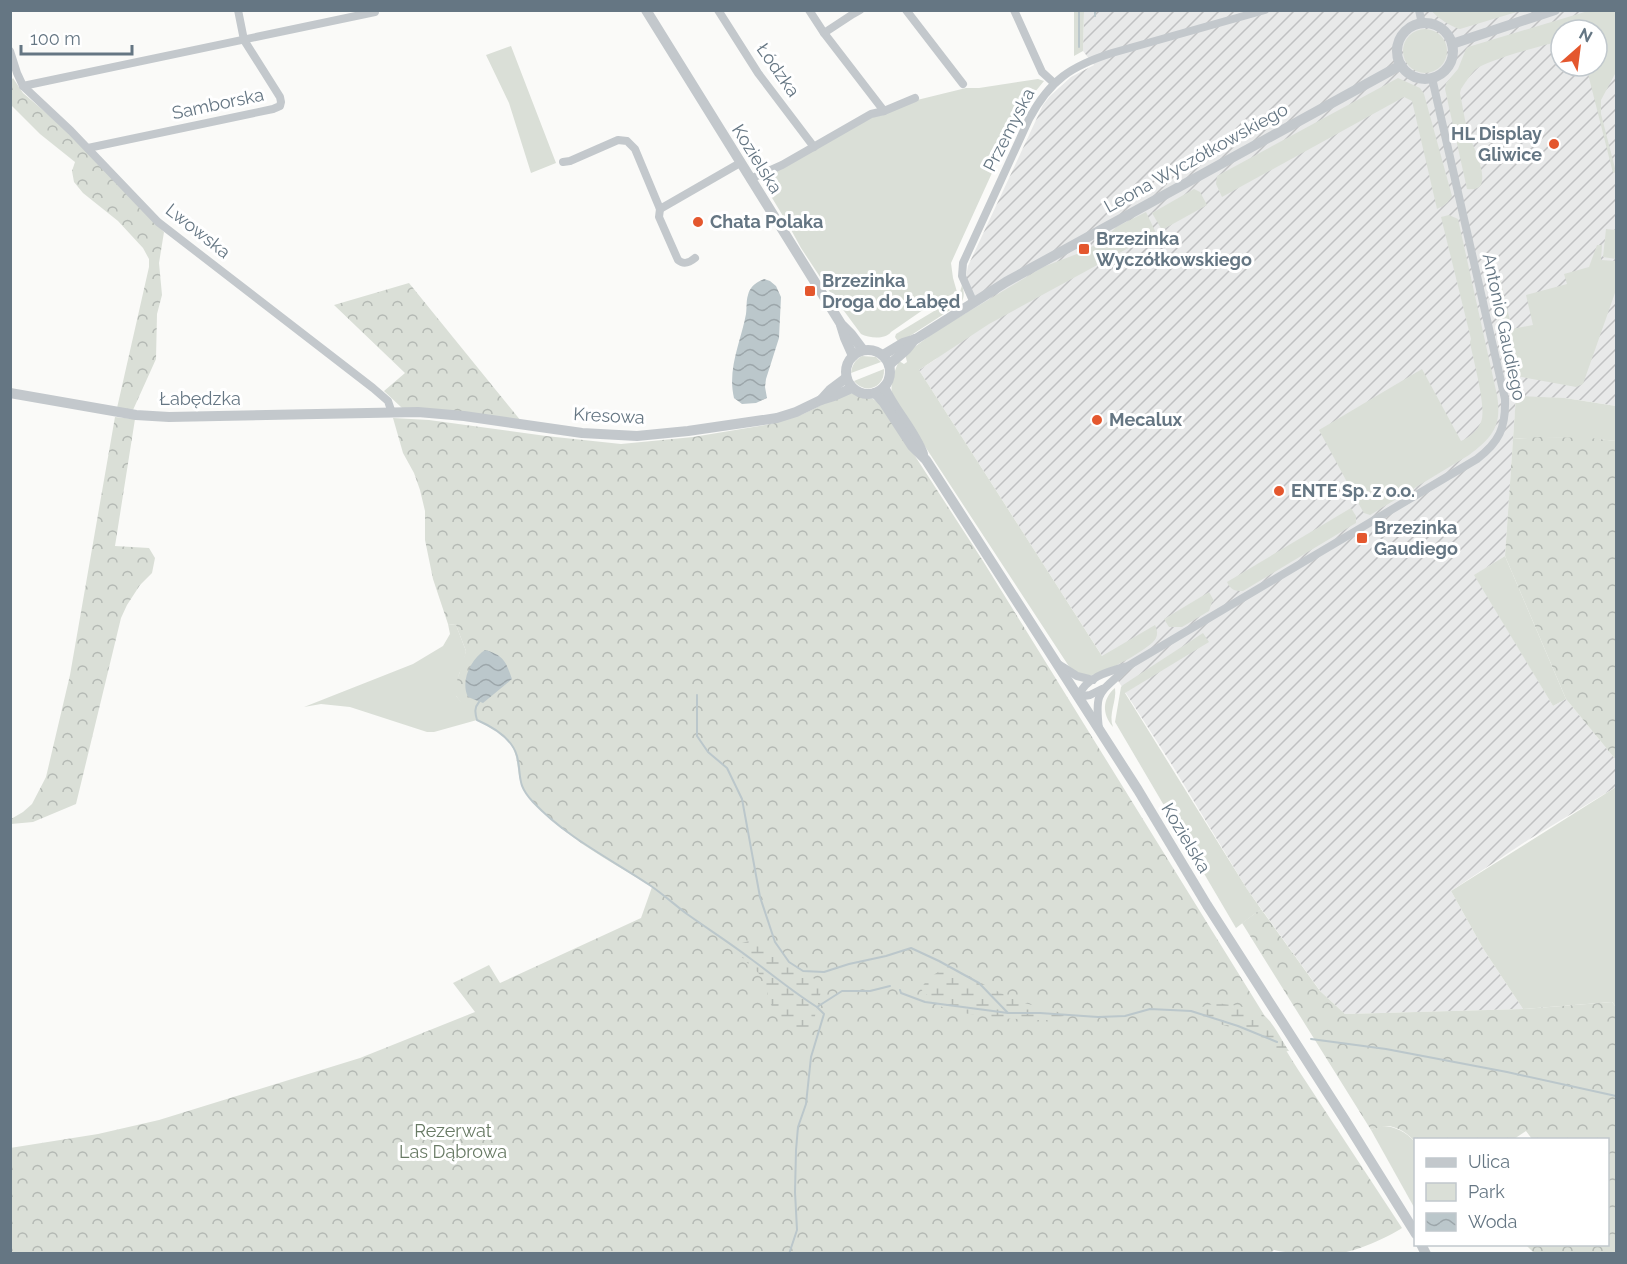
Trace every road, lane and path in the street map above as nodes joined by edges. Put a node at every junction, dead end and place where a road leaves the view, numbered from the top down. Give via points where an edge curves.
1 (238, 10) edge
2 (646, 10) edge
3 (718, 10) edge
4 (809, 10) edge
5 (860, 10) edge
6 (906, 10) edge
7 (1014, 10) edge
8 (1265, 10) edge
9 (1419, 10) edge
10 (1555, 10) edge
11 (375, 11) edge
12 (1422, 24) junction
13 (824, 33) junction
14 (244, 40) junction
15 (1452, 44) junction
16 (10, 51) edge
17 (1401, 65) junction
18 (1432, 78) junction
19 (1054, 83) junction
20 (963, 84) dead end
21 (23, 86) junction
22 (915, 98) dead end
23 (884, 111) junction
24 (814, 147) junction
25 (88, 148) junction
26 (563, 162) dead end
27 (740, 163) junction
28 (750, 179) junction
29 (660, 209) junction
30 (695, 258) dead end
31 (973, 301) junction
32 (915, 339) junction
33 (858, 353) junction
34 (882, 355) junction
35 (889, 365) junction
36 (849, 383) junction
37 (880, 390) junction
38 (10, 393) edge
39 (392, 413) junction
40 (1057, 663) junction
41 (1128, 666) junction
42 (1093, 680) junction
43 (1102, 690) junction
44 (1078, 697) junction
45 (1099, 729) junction
46 (1414, 1231) edge

1 - 14 street
2 - 27 street, Kozielska
3 - 24 street, Łódzka via 758,73
4 - 13 street
5 - 13 street
6 - 20 street
7 - 19 street via 1042,72
8 - 19 street, Przemyska via 1091,60
9 - 12 street
10 - 15 street
11 - 14 street
12 - 15 street via 1440,28
12 - 17 street via 1410,28 1401,38
13 - 23 street
14 - 21 street
14 - 25 street, Samborska via 280,97 282,102 277,108
15 - 18 street via 1448,67
16 - 21 street, Lwowska
17 - 18 street via 1412,76
17 - 31 street, Leona Wyczółkowskiego
18 - 41 street, Antonio Gaudiego via 1505,399 1505,420 1499,436 1477,459
19 - 31 street, Przemyska via 1029,119 963,263 962,276
21 - 25 street, Lwowska
22 - 23 street
23 - 24 street via 871,114
24 - 28 street
25 - 39 street, Lwowska via 158,222 373,388 388,401
26 - 29 street via 624,140 635,149
27 - 28 street, Kozielska
27 - 29 street
28 - 33 street, Kozielska via 841,324 845,338
29 - 30 street via 659,217 678,260 686,263
31 - 32 street, Leona Wyczółkowskiego
32 - 34 street, Leona Wyczółkowskiego
32 - 35 street, Leona Wyczółkowskiego
33 - 34 street via 873,350
33 - 36 street via 847,366
34 - 35 street
35 - 37 street via 890,378
36 - 37 street via 865,394
36 - 39 street, Kresowa via 834,396 777,418 668,434 582,433 444,414
37 - 40 street, Kozielska via 884,403 926,460
38 - 39 street, Łabędzka via 169,417
40 - 42 street via 1077,676
40 - 44 street, Kozielska
41 - 42 street, Antonio Gaudiego
41 - 43 street, Antonio Gaudiego
42 - 44 street, Antonio Gaudiego
43 - 44 street, Antonio Gaudiego
43 - 45 street via 1097,706
44 - 45 street, Kozielska
45 - 46 street, Kozielska

